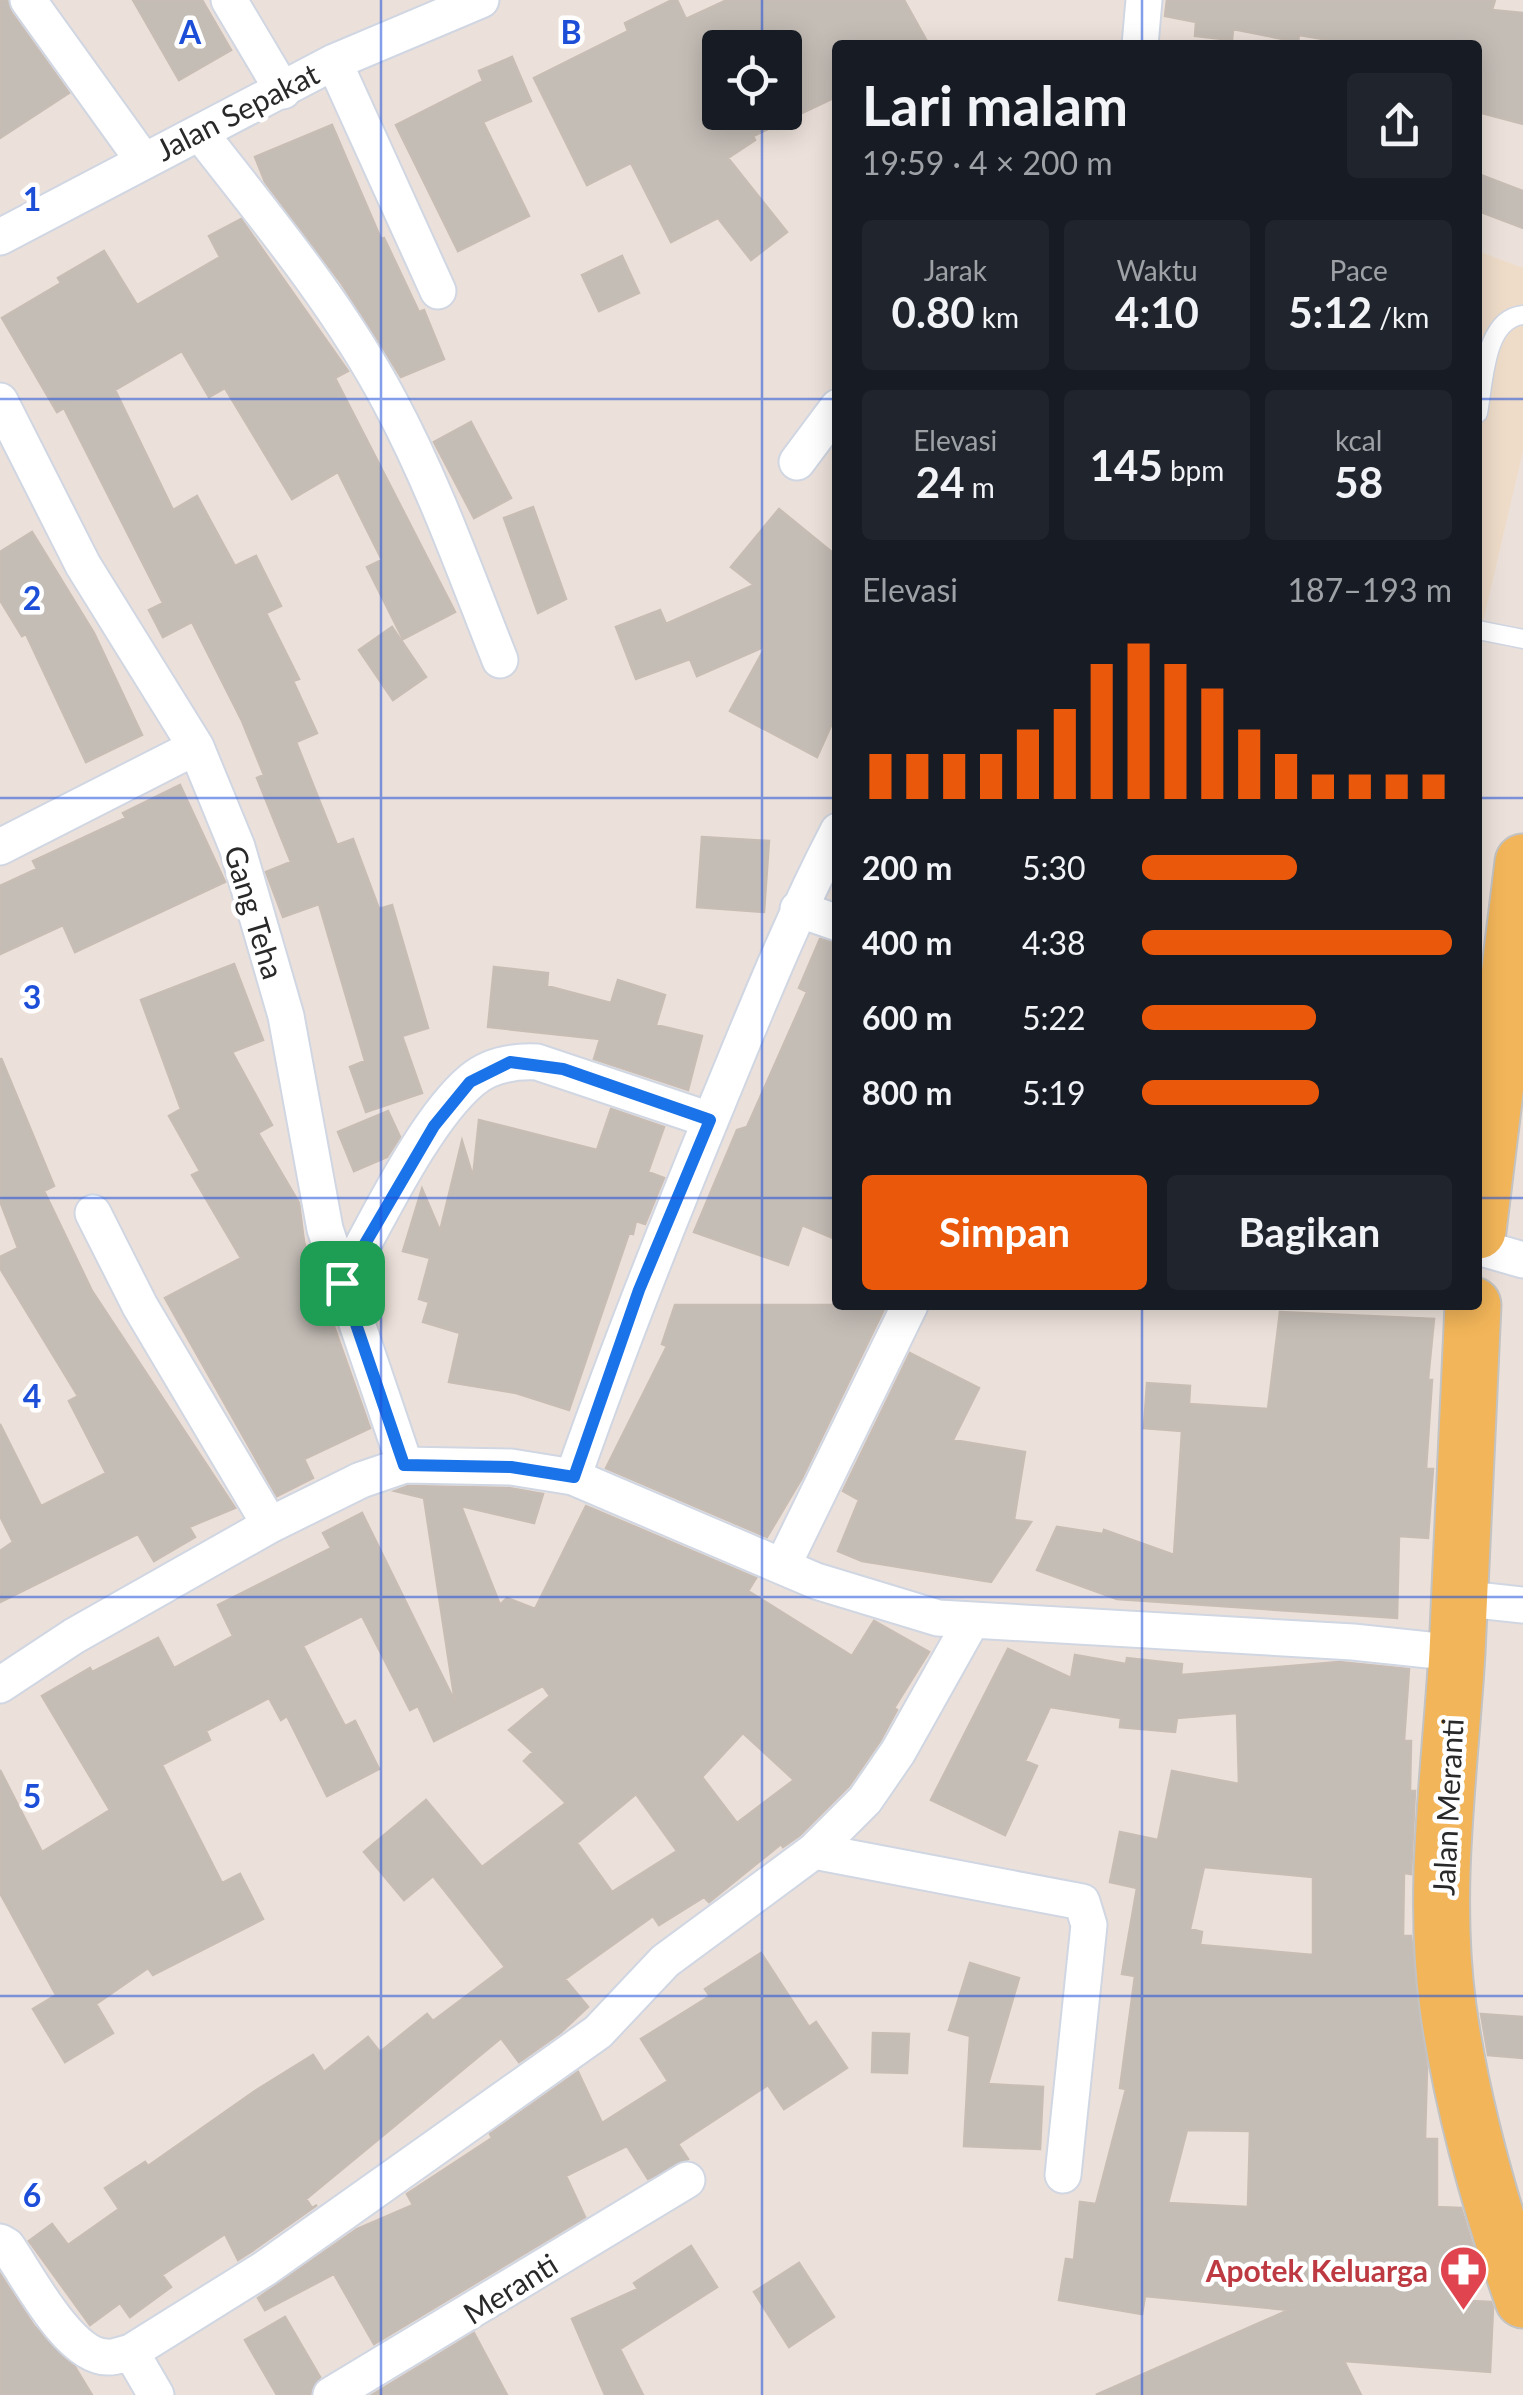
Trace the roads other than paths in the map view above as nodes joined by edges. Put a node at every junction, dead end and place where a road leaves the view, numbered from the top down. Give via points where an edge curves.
1 (28, 0) edge
2 (229, 0) edge
3 (481, 0) edge
4 (1144, 0) edge
5 (1140, 40) edge
6 (334, 62) junction
7 (283, 90) junction
8 (200, 132) junction
9 (143, 160) junction
10 (0, 237) edge
11 (438, 291) dead end
12 (1523, 315) edge
13 (1482, 395) edge
14 (0, 401) edge
15 (832, 414) edge
16 (797, 462) dead end
17 (1482, 631) edge
18 (1523, 639) edge
19 (500, 660) dead end
20 (196, 747) junction
21 (832, 843) edge
22 (0, 847) edge
23 (1523, 862) edge
24 (798, 909) junction
25 (832, 921) edge
26 (1518, 944) edge
27 (710, 1120) junction
28 (1482, 1202) edge
29 (93, 1213) dead end
30 (1482, 1248) edge
31 (1523, 1260) edge
32 (342, 1283) junction
33 (908, 1310) edge
34 (1473, 1310) edge
35 (404, 1465) junction
36 (574, 1477) junction
37 (270, 1526) junction
38 (783, 1566) junction
39 (1458, 1598) junction
40 (1523, 1604) edge
41 (971, 1622) junction
42 (1457, 1653) junction
43 (0, 1685) edge
44 (814, 1850) junction
45 (1063, 2175) dead end
46 (687, 2180) dead end
47 (0, 2242) edge
48 (1523, 2300) edge
49 (130, 2352) junction
50 (156, 2395) edge
51 (332, 2395) edge

1 - 9 street
2 - 7 street
3 - 6 street, Jalan Sepakat
4 - 5 street
6 - 7 street, Jalan Sepakat
6 - 11 street
7 - 8 street, Jalan Sepakat
8 - 9 street, Jalan Sepakat
8 - 19 street via 340,319 388,396 424,467
9 - 10 street, Jalan Sepakat
12 - 13 lane via 1496,330
14 - 20 street, Gang Teha via 83,565
15 - 16 street
17 - 18 lane
20 - 22 street
20 - 32 street, Gang Teha via 259,914
21 - 24 street
23 - 26 main road
24 - 25 street
24 - 27 street
26 - 28 main road
27 - 32 street via 537,1062 493,1068 470,1082 434,1126
27 - 36 street via 639,1290
29 - 37 street
30 - 31 street
32 - 35 street, Gang Teha
33 - 38 street
34 - 39 main road, Jalan Meranti
35 - 36 street via 511,1467
35 - 37 street
36 - 38 street
37 - 43 street
38 - 41 street via 865,1598
39 - 40 street
39 - 42 main road, Jalan Meranti
41 - 42 street
41 - 44 street via 865,1800
42 - 48 main road, Jalan Meranti via 1442,1849 1448,2007 1476,2146
44 - 45 street via 1082,1902 1089,1925
44 - 49 street via 665,1962 598,2032 264,2269
46 - 51 street, Meranti
47 - 49 street via 87,2352 106,2358
49 - 50 street

